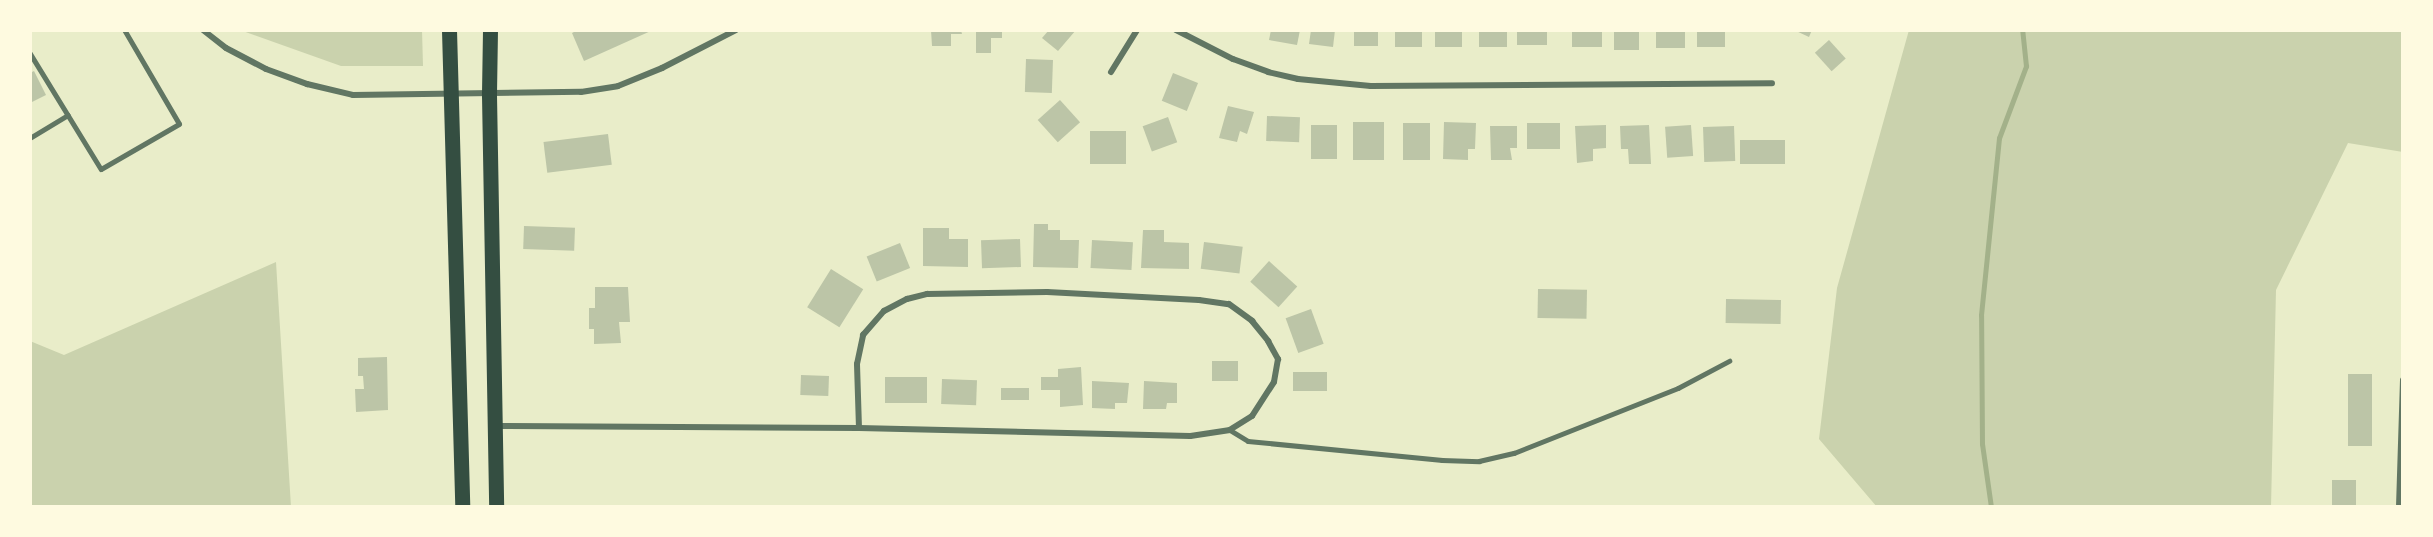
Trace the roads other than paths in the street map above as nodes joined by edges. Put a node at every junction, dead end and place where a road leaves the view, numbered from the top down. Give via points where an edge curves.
1 (124, 30) edge
2 (203, 30) edge
3 (449, 30) edge
4 (490, 30) edge
5 (736, 30) edge
6 (1137, 30) edge
7 (1176, 30) edge
8 (30, 53) edge
9 (1111, 72) dead end
10 (1772, 83) dead end
11 (449, 95) junction
12 (489, 95) junction
13 (68, 115) junction
14 (30, 138) edge
15 (1729, 361) dead end
16 (2403, 380) edge
17 (493, 426) junction
18 (859, 428) junction
19 (1230, 430) junction
20 (462, 507) edge
21 (496, 507) edge
22 (2399, 507) edge

1 - 13 lane via 179,124 101,169
2 - 11 street via 226,48 266,69 307,84 353,95
3 - 11 main road
4 - 12 main road
5 - 12 street via 618,86 581,92
6 - 9 street
7 - 10 street via 1268,72 1371,86
8 - 13 lane
11 - 12 street
11 - 20 main road
12 - 17 main road
13 - 14 lane
15 - 19 lane via 1678,388 1515,453 1479,461 1248,441
16 - 22 street
17 - 18 street
17 - 21 main road
18 - 19 street via 1190,436
18 - 19 street via 857,364 863,335 884,311 927,294 1047,292 1229,304 1252,321 1278,359 1274,382 1252,416

